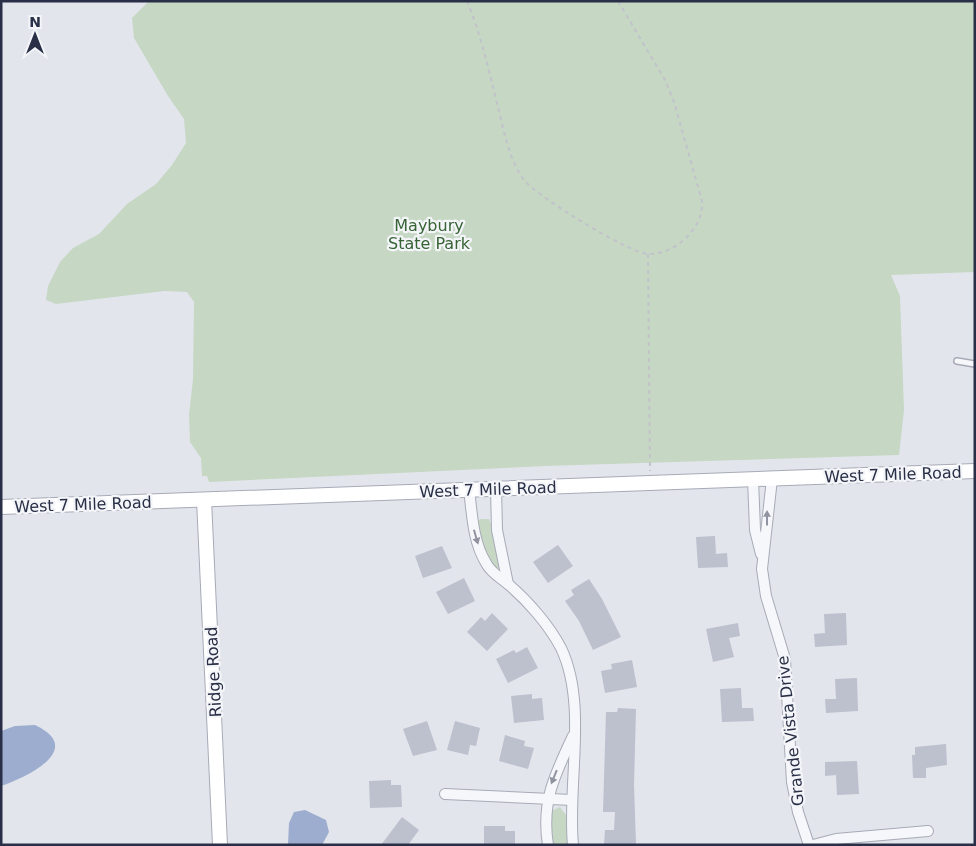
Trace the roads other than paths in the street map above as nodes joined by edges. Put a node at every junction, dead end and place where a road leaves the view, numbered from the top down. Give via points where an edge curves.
1 (957, 361) dead end
2 (975, 364) edge
3 (975, 471) edge
4 (753, 479) junction
5 (772, 479) junction
6 (496, 488) junction
7 (469, 490) junction
8 (204, 500) junction
9 (1, 507) edge
10 (762, 558) junction
11 (508, 584) junction
12 (575, 733) junction
13 (445, 794) dead end
14 (548, 799) junction
15 (572, 800) junction
16 (928, 831) dead end
17 (220, 845) edge
18 (548, 845) edge
19 (573, 845) edge
20 (811, 845) edge

1 - 2 lane
3 - 5 street, West 7 Mile Road
4 - 5 street, West 7 Mile Road
4 - 6 street, West 7 Mile Road
4 - 10 street, Grande Vista Drive via 755,530
10 -> 5 street, Grande Vista Drive
6 - 7 street, West 7 Mile Road
6 - 11 street via 497,530
7 - 8 street, West 7 Mile Road
7 -> 11 street via 474,533 485,563
8 - 9 street, West 7 Mile Road
8 - 17 street, Ridge Road
10 - 20 street, Grande Vista Drive via 766,596 786,669 792,782 798,812
11 - 12 street via 541,618 561,648 569,671
12 -> 14 street via 556,772
12 - 15 street
13 - 14 street
14 - 15 street
14 - 18 street
15 - 19 street
16 - 20 street, Grande Vista Drive via 836,839

